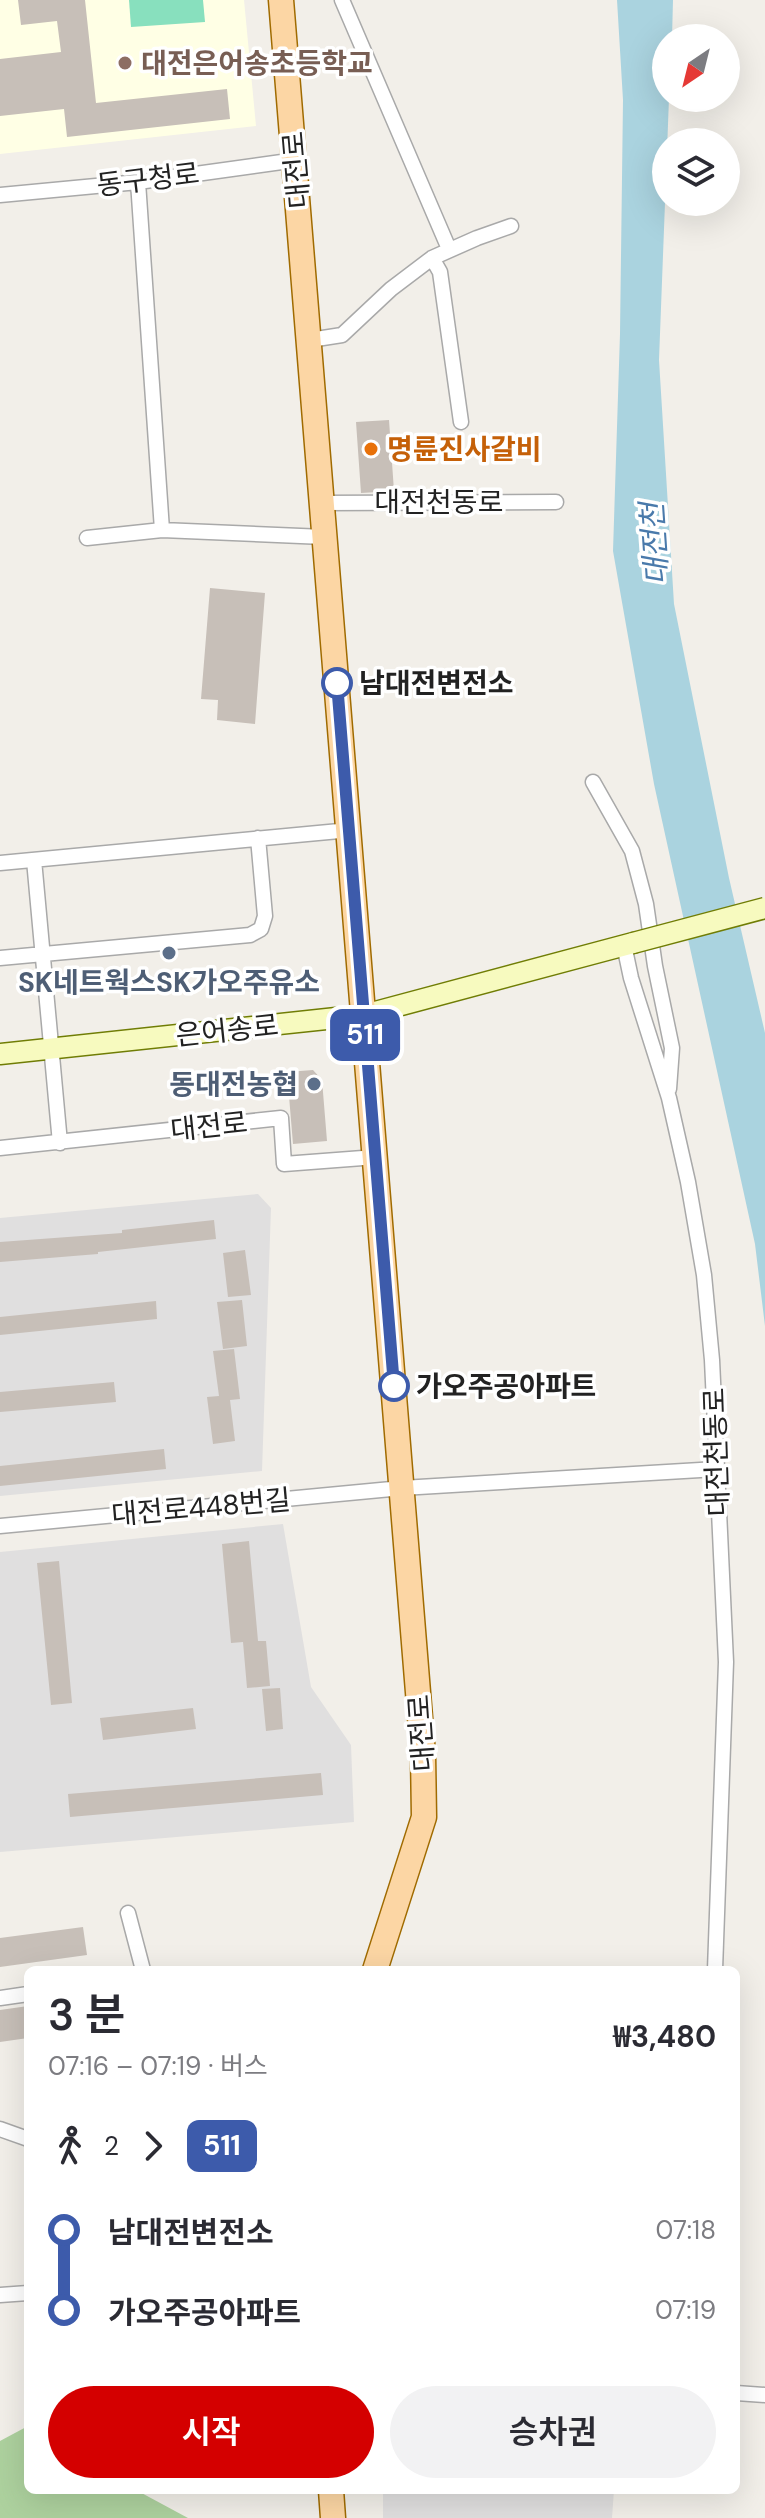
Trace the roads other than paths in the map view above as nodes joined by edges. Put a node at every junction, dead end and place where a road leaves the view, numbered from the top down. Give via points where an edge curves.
1 (281, 0) edge
2 (342, 0) edge
3 (296, 160) junction
4 (138, 182) junction
5 (0, 195) edge
6 (511, 226) dead end
7 (449, 249) junction
8 (432, 258) junction
9 (310, 340) junction
10 (461, 422) dead end
11 (556, 502) dead end
12 (321, 503) junction
13 (162, 530) junction
14 (324, 537) junction
15 (87, 538) dead end
16 (593, 782) dead end
17 (350, 830) junction
18 (258, 838) junction
19 (34, 860) junction
20 (0, 863) edge
21 (765, 908) edge
22 (628, 944) junction
23 (43, 955) junction
24 (0, 958) edge
25 (364, 1015) junction
26 (52, 1049) junction
27 (0, 1054) edge
28 (669, 1098) junction
29 (60, 1143) junction
30 (0, 1148) edge
31 (376, 1157) junction
32 (717, 1469) junction
33 (402, 1488) junction
34 (0, 1526) edge
35 (128, 1913) dead end
36 (142, 1966) edge
37 (376, 1966) edge
38 (715, 1966) edge
39 (24, 1995) edge
40 (0, 1998) edge
41 (0, 2129) edge
42 (24, 2138) edge
43 (24, 2293) edge
44 (0, 2295) edge
45 (740, 2393) edge
46 (765, 2395) edge
47 (331, 2494) edge
48 (333, 2518) edge

1 - 3 main road, 대전로
2 - 7 street
3 - 4 street, 동구청로
3 - 9 main road, 대전로
4 - 5 street, 동구청로
4 - 13 street
6 - 7 street
7 - 8 street
8 - 9 street via 342,335
8 - 10 street via 440,272
9 - 12 main road, 대전로
11 - 12 street, 대전천동로
12 - 14 main road, 대전로
13 - 14 street
13 - 15 street
14 - 17 main road, 대전로
16 - 28 street via 632,851 646,904 672,1048
17 - 18 street
17 - 25 main road, 대전로
18 - 19 street
18 - 23 street via 265,916 261,929 250,935
19 - 20 street
19 - 23 street
21 - 22 main road, 은어송로, bridge
22 - 25 main road, 은어송로
22 - 28 street, 대전천동로 via 631,978
23 - 24 street
23 - 26 street
25 - 26 main road, 은어송로
25 - 31 main road, 대전로
26 - 27 main road, 은어송로
26 - 29 street
28 - 32 street, 대전천동로 via 704,1275
29 - 30 street, 대전로
29 - 31 street, 대전로 via 281,1118 284,1164
31 - 33 main road, 대전로
32 - 33 street
32 - 38 street, 대전천동로 via 726,1662
33 - 34 street, 대전로448번길
33 - 37 main road, 대전로 via 424,1817
35 - 36 street
39 - 40 street
41 - 42 street
43 - 44 street
45 - 46 street
47 - 48 main road

